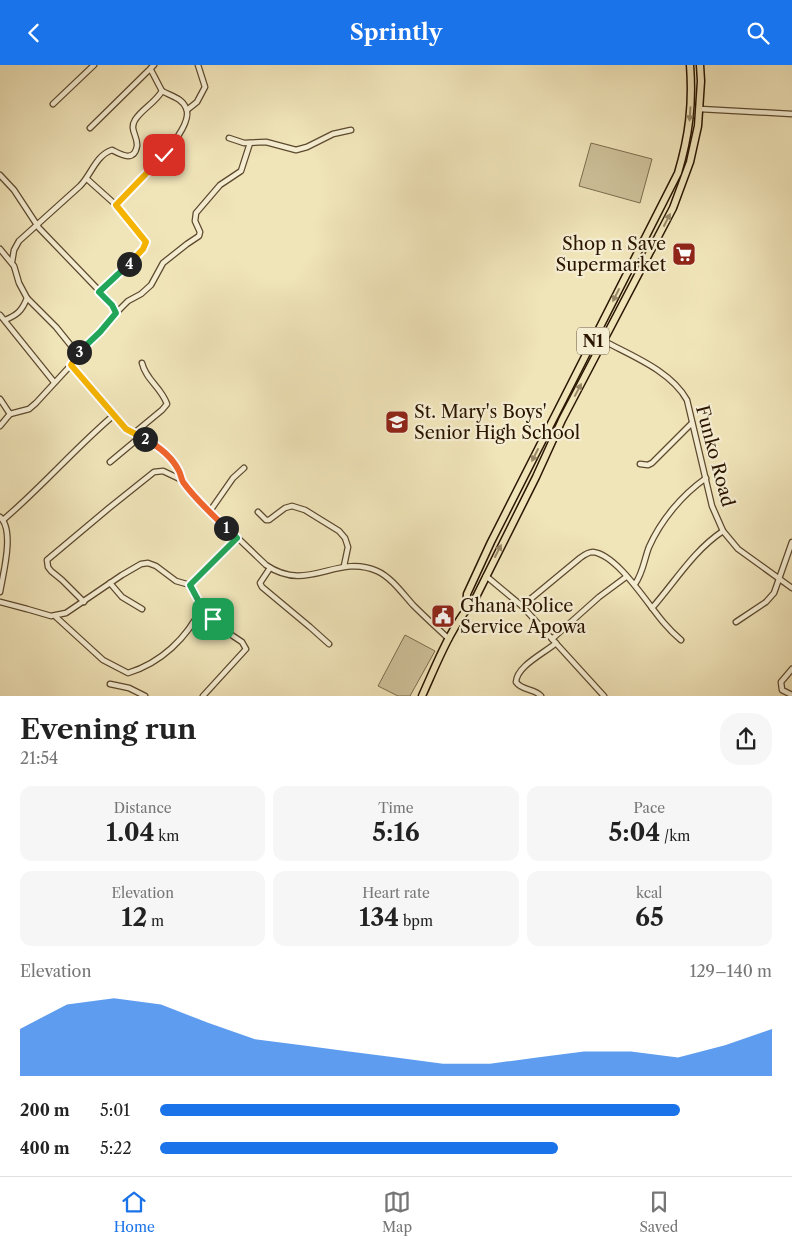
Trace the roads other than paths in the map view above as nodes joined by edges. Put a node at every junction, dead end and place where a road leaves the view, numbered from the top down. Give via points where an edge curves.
1 (94, 65) edge
2 (198, 65) edge
3 (690, 65) edge
4 (700, 65) edge
5 (153, 66) edge
6 (162, 91) junction
7 (53, 103) dead end
8 (700, 109) junction
9 (187, 110) junction
10 (792, 115) edge
11 (90, 128) dead end
12 (351, 130) dead end
13 (229, 138) dead end
14 (250, 143) junction
15 (0, 175) edge
16 (87, 179) junction
17 (116, 205) junction
18 (37, 225) junction
19 (0, 249) edge
20 (12, 262) junction
21 (99, 292) junction
22 (27, 298) junction
23 (116, 313) junction
24 (0, 315) edge
25 (5, 320) junction
26 (604, 341) junction
27 (77, 353) junction
28 (142, 363) dead end
29 (71, 365) junction
30 (54, 382) junction
31 (0, 399) edge
32 (10, 414) junction
33 (114, 415) junction
34 (692, 423) junction
35 (0, 426) edge
36 (133, 434) junction
37 (140, 437) junction
38 (110, 462) dead end
39 (640, 464) dead end
40 (244, 468) dead end
41 (706, 478) junction
42 (182, 480) junction
43 (210, 511) junction
44 (258, 512) dead end
45 (2, 519) edge
46 (724, 531) junction
47 (237, 538) junction
48 (792, 542) edge
49 (344, 566) junction
50 (270, 568) junction
51 (485, 576) junction
52 (626, 577) junction
53 (779, 579) junction
54 (110, 583) junction
55 (635, 584) junction
56 (190, 585) junction
57 (792, 588) edge
58 (0, 592) edge
59 (0, 602) edge
60 (84, 602) junction
61 (522, 606) junction
62 (202, 607) junction
63 (652, 608) junction
64 (142, 609) dead end
65 (466, 609) junction
66 (56, 617) junction
67 (736, 623) dead end
68 (449, 639) junction
69 (552, 639) junction
70 (681, 640) dead end
71 (556, 643) junction
72 (329, 644) dead end
73 (792, 669) edge
74 (110, 684) dead end
75 (792, 695) edge
76 (144, 696) edge
77 (203, 696) edge
78 (422, 696) edge
79 (542, 696) edge
80 (604, 696) edge

1 - 7 street
2 - 9 street via 205,87 197,102
3 -> 65 highway, N1 via 690,125 678,173 490,542 467,595
4 - 8 highway, N1
5 - 6 street
5 - 11 street
6 - 9 street via 180,99
6 - 16 street via 132,126 136,147 132,155 127,157 109,151 96,162
8 - 10 street
26 -> 8 highway, N1 via 673,208 690,162
9 - 17 street via 187,121 179,136
12 - 14 street via 296,150 266,142
13 - 14 street
14 - 23 street via 242,171 220,185 196,213 199,236 163,263 151,285
15 - 18 street
16 - 17 street
16 - 18 street
17 - 21 street via 146,245
18 - 20 street via 19,241
18 - 21 street
19 - 20 street
20 - 22 street
21 - 23 street
22 - 25 street via 16,316
22 - 27 street
23 - 27 street
24 - 25 street
25 - 30 street
26 - 34 street, Funko Road via 650,366 678,386 686,400
51 -> 26 highway, N1
27 - 29 street
28 - 36 street via 147,377 161,391 167,404
29 - 30 street
29 - 33 street
30 - 32 street via 29,409
31 - 32 street
32 - 35 street
33 - 36 street
33 - 45 street
34 - 39 street via 652,463
34 - 41 street, Funko Road
36 - 37 street
37 - 38 street
37 - 42 street via 170,458
40 - 43 street
41 - 46 street, Funko Road via 712,507
41 - 55 street via 668,515 653,539
42 - 43 street
42 - 60 street via 164,471 154,473 47,560 51,571
43 - 47 street
44 - 49 street via 269,520 285,508 300,507 339,531 348,547
45 - 58 street via 8,542
46 - 53 street, Funko Road via 738,549
46 - 63 street via 687,563
47 - 50 street
47 - 56 street
48 - 53 street
49 - 50 street via 298,577
49 - 68 street via 367,568 384,575
50 - 72 street via 260,583 262,587
51 - 61 street
51 - 65 highway, N1
52 - 55 street
52 - 61 street via 607,557 591,552
52 - 69 street via 598,597
53 - 57 street, Funko Road
53 - 67 street via 774,593 766,602
54 - 56 street via 134,567 148,563 176,581
54 - 60 street
54 - 64 street via 122,597
55 - 63 street
56 - 62 street
59 - 66 street
60 - 66 street
61 - 69 street
62 - 66 street via 187,632 160,657 128,673 103,660
62 - 77 street via 246,649
63 - 70 street
65 - 68 highway, N1
68 - 78 highway, N1
69 - 71 street
71 - 79 street via 522,667 516,677 518,686
71 - 80 street
73 - 75 street via 781,682 782,690
74 - 76 street via 129,688

